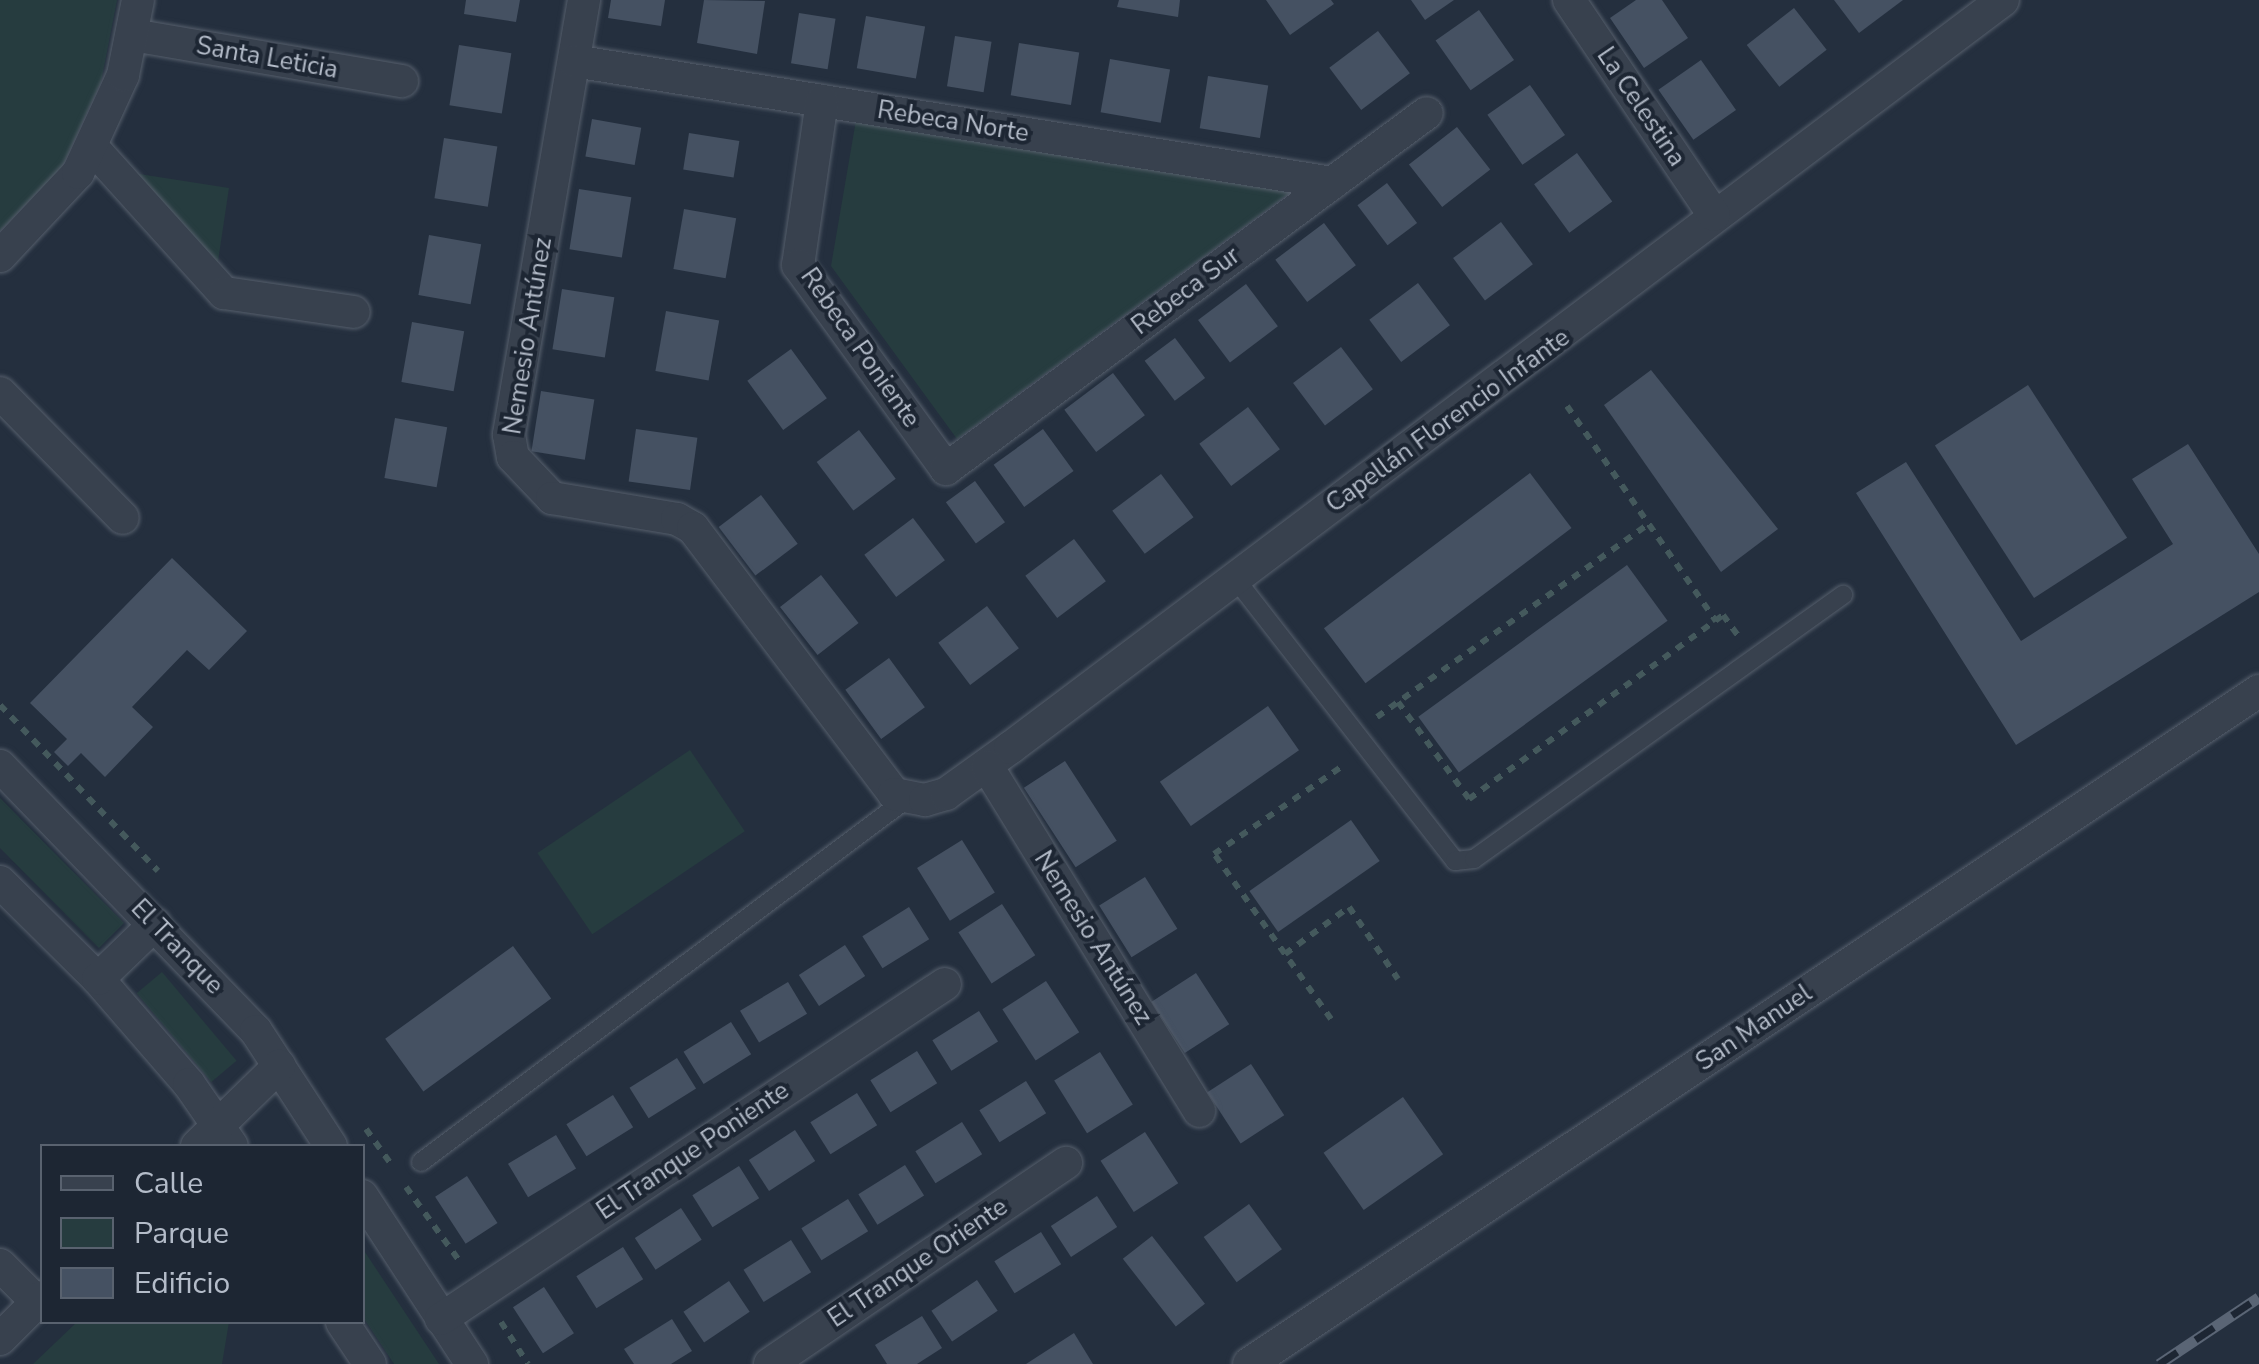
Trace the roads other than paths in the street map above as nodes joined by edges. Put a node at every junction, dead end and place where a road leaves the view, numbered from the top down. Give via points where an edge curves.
1 (138, 0) edge
2 (584, 0) edge
3 (1568, 0) edge
4 (2004, 0) edge
5 (132, 35) junction
6 (574, 61) junction
7 (402, 82) dead end
8 (822, 101) junction
9 (1427, 113) dead end
10 (92, 147) junction
11 (1332, 183) junction
12 (1714, 214) junction
13 (0, 256) edge
14 (354, 312) dead end
15 (0, 392) edge
16 (946, 469) joint
17 (123, 518) dead end
18 (1234, 577) junction
19 (1843, 594) dead end
20 (2259, 691) edge
21 (0, 766) edge
22 (987, 766) junction
23 (896, 789) junction
24 (0, 882) edge
25 (155, 924) junction
26 (98, 979) junction
27 (946, 984) dead end
28 (279, 1066) junction
29 (1200, 1111) dead end
30 (216, 1139) edge
31 (329, 1144) edge
32 (421, 1162) dead end
33 (1066, 1163) dead end
34 (365, 1201) edge
35 (0, 1265) edge
36 (40, 1300) edge
37 (441, 1319) junction
38 (0, 1338) edge
39 (346, 1340) edge
40 (370, 1364) edge
41 (472, 1364) edge
42 (770, 1364) edge
43 (1249, 1364) edge

1 - 5 street
2 - 6 street, Nemesio Antúnez
3 - 12 street, La Celestina
4 - 12 street, Capellán Florencio Infante
5 - 7 street, Santa Leticia
5 - 10 street via 123,76
6 - 8 street, Rebeca Norte
6 - 23 street, Nemesio Antúnez via 509,434 512,457 552,498 676,519 693,528
8 - 11 street, Rebeca Norte
8 - 16 street, Rebeca Poniente via 798,264
9 - 11 street, Rebeca Sur
10 - 13 street via 78,173
10 - 14 street via 224,293
11 - 16 street, Rebeca Sur
12 - 18 street, Capellán Florencio Infante via 1608,304
15 - 17 street
18 - 19 lane via 1454,861 1474,859
18 - 22 street, Capellán Florencio Infante
20 - 43 street, San Manuel
21 - 25 street, El Tranque
22 - 23 street, Capellán Florencio Infante via 946,794
22 - 29 street, Nemesio Antúnez
23 - 32 lane
24 - 26 street
25 - 26 street
25 - 28 street, El Tranque via 256,1031
26 - 30 street
27 - 37 street, El Tranque Poniente
28 - 30 street
28 - 31 street, El Tranque
33 - 42 street, El Tranque Oriente
34 - 37 street
35 - 36 street
36 - 38 street
37 - 41 street
39 - 40 street

